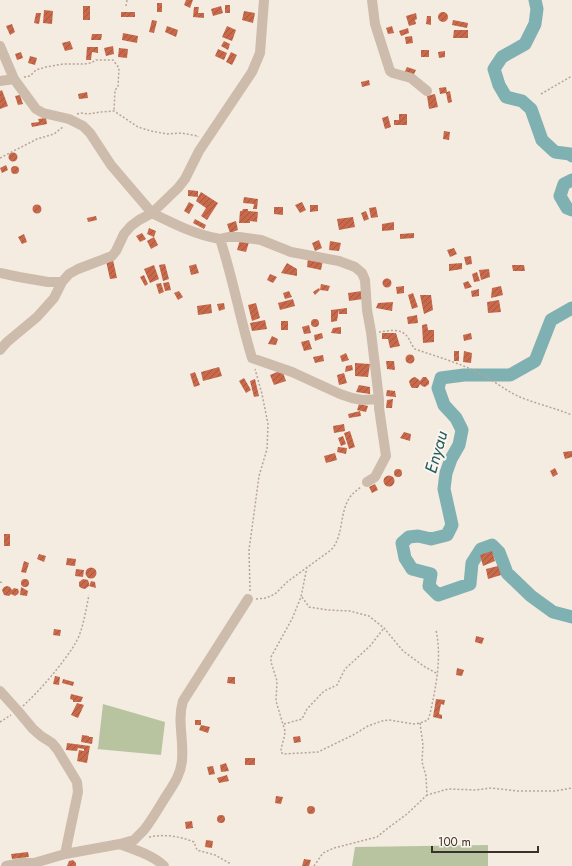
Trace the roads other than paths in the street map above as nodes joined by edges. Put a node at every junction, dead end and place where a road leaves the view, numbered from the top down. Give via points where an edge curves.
1 (264, 0) edge
2 (372, 0) edge
3 (0, 46) edge
4 (14, 79) junction
5 (0, 81) edge
6 (427, 91) dead end
7 (152, 213) junction
8 (220, 239) junction
9 (0, 273) edge
10 (62, 282) junction
11 (0, 350) edge
12 (379, 399) junction
13 (368, 482) road end
14 (248, 600) road end
15 (0, 691) edge
16 (120, 844) junction
17 (66, 854) junction
18 (42, 864) edge
19 (6, 866) edge
20 (164, 866) edge

1 - 7 street via 261,47 252,72 199,151 185,179
2 - 6 street via 375,24 390,71 411,78
3 - 4 street
4 - 5 street
4 - 7 street via 36,109 43,113 69,118 90,133 111,165
7 - 8 street via 206,237
7 - 10 street via 131,226 112,256 73,271
8 - 12 street via 252,358 352,398
8 - 12 street via 239,237 261,240 291,252 339,261 355,267 362,273 365,280
9 - 10 street via 48,282
10 - 11 street via 54,298 37,317
12 - 13 street via 386,456 375,477
14 - 16 street via 183,701 180,713 182,760 174,783 144,830 134,840
15 - 17 street via 33,729 52,743 77,782 78,792
16 - 17 street
16 - 20 street via 142,852
17 - 18 street
18 - 19 street via 21,863

